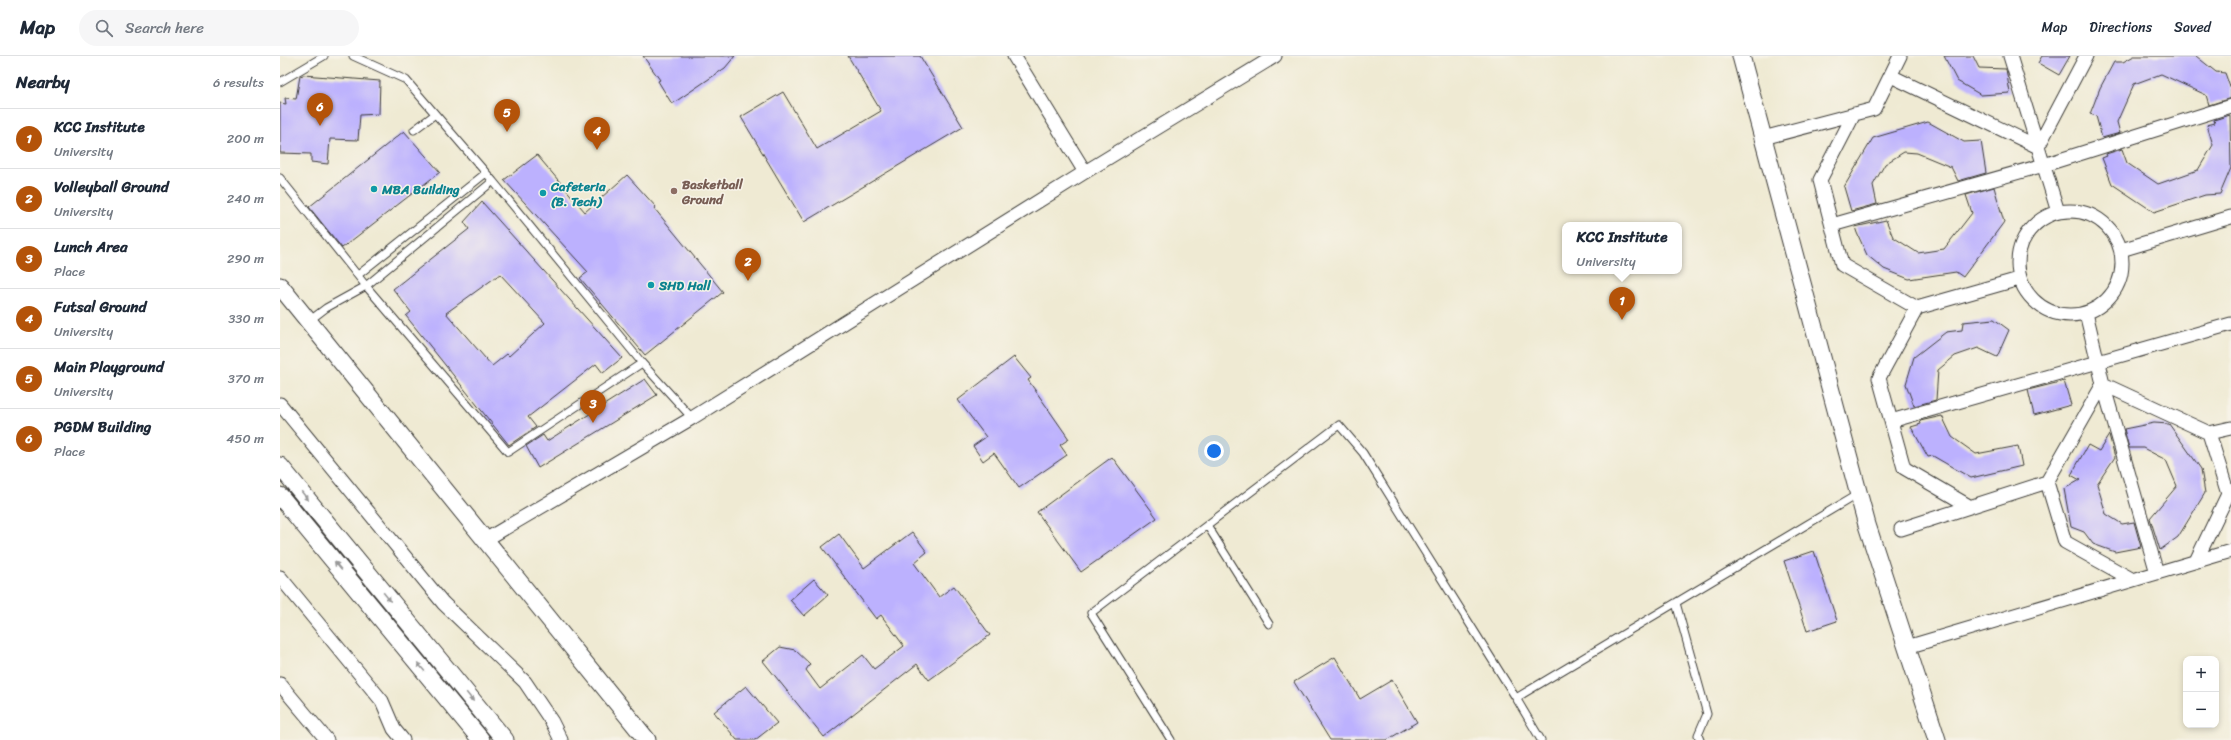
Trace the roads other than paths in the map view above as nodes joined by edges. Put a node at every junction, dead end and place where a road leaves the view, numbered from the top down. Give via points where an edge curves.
1 (324, 56) edge
2 (353, 56) edge
3 (1014, 56) edge
4 (1275, 56) edge
5 (1741, 56) edge
6 (1900, 56) edge
7 (2010, 56) edge
8 (2086, 56) edge
9 (1256, 61) edge
10 (1891, 76) junction
11 (280, 82) edge
12 (2231, 106) edge
13 (1854, 114) junction
14 (434, 115) junction
15 (414, 130) dead end
16 (1763, 138) junction
17 (2038, 147) junction
18 (2044, 165) junction
19 (1085, 172) junction
20 (486, 173) junction
21 (280, 178) edge
22 (493, 181) junction
23 (2058, 212) junction
24 (2231, 217) edge
25 (1832, 225) junction
26 (2121, 250) junction
27 (358, 275) junction
28 (2019, 279) junction
29 (280, 286) edge
30 (366, 286) junction
31 (1917, 308) junction
32 (2086, 313) junction
33 (309, 322) junction
34 (2231, 324) edge
35 (642, 363) junction
36 (2098, 363) junction
37 (2103, 384) junction
38 (280, 404) edge
39 (692, 418) junction
40 (1891, 421) junction
41 (2231, 428) edge
42 (2209, 432) junction
43 (280, 466) edge
44 (2047, 482) junction
45 (1858, 494) junction
46 (280, 496) edge
47 (1969, 506) junction
48 (1207, 525) junction
49 (1901, 529) dead end
50 (485, 540) junction
51 (2231, 551) edge
52 (2196, 561) junction
53 (2157, 573) junction
54 (280, 578) edge
55 (2133, 580) junction
56 (1676, 603) junction
57 (1269, 624) dead end
58 (1906, 647) junction
59 (282, 690) edge
60 (1516, 698) junction
61 (327, 740) edge
62 (403, 740) edge
63 (481, 740) edge
64 (505, 740) edge
65 (561, 740) edge
66 (648, 740) edge
67 (1171, 740) edge
68 (1541, 740) edge
69 (1700, 740) edge
70 (1937, 740) edge

1 - 11 lane
2 - 14 lane via 406,80
3 - 19 street
4 - 9 street
5 - 16 street
6 - 10 street
7 - 17 street
8 - 17 street
9 - 19 street
10 - 13 street via 1874,109
10 - 17 street
12 - 18 street
13 - 16 street
13 - 25 street via 1820,180
14 - 15 lane
14 - 20 lane
16 - 45 street
17 - 18 street
18 - 23 street
18 - 25 street
19 - 39 street
20 - 22 lane
20 - 27 lane
21 - 27 lane
22 - 30 lane
22 - 35 lane
23 - 26 street via 2078,212 2097,218 2112,232
23 - 28 street via 2038,222 2025,237 2018,257
24 - 26 street
25 - 31 street via 1842,265
26 - 32 street via 2123,270 2116,290 2103,305
27 - 30 lane
28 - 31 street
28 - 32 street via 2029,296 2044,309 2064,316
29 - 33 street
30 - 33 lane via 326,308
30 - 35 lane via 508,452
31 - 40 street via 1879,378
32 - 36 street
33 - 50 street
34 - 36 street
35 - 39 lane
36 - 37 street
36 - 40 street
37 - 42 street
37 - 44 street
37 - 53 street
38 - 65 street via 443,603 525,682
39 - 50 street
40 - 47 street via 1904,468
41 - 42 street
42 - 52 street via 2228,494
43 -> 64 street
44 - 47 street
44 - 55 street via 2065,542
45 - 56 lane
45 - 58 street
63 -> 46 street
47 - 49 street
48 - 57 lane
48 - 60 lane via 1339,425 1363,453
48 - 67 lane via 1091,614
50 - 66 street
51 - 52 street
52 - 53 street
53 - 55 street
54 - 62 street via 382,701 394,728
55 - 58 street
56 - 60 lane
56 - 69 lane via 1707,714 1698,735
58 - 70 street
59 - 61 street
60 - 68 lane

